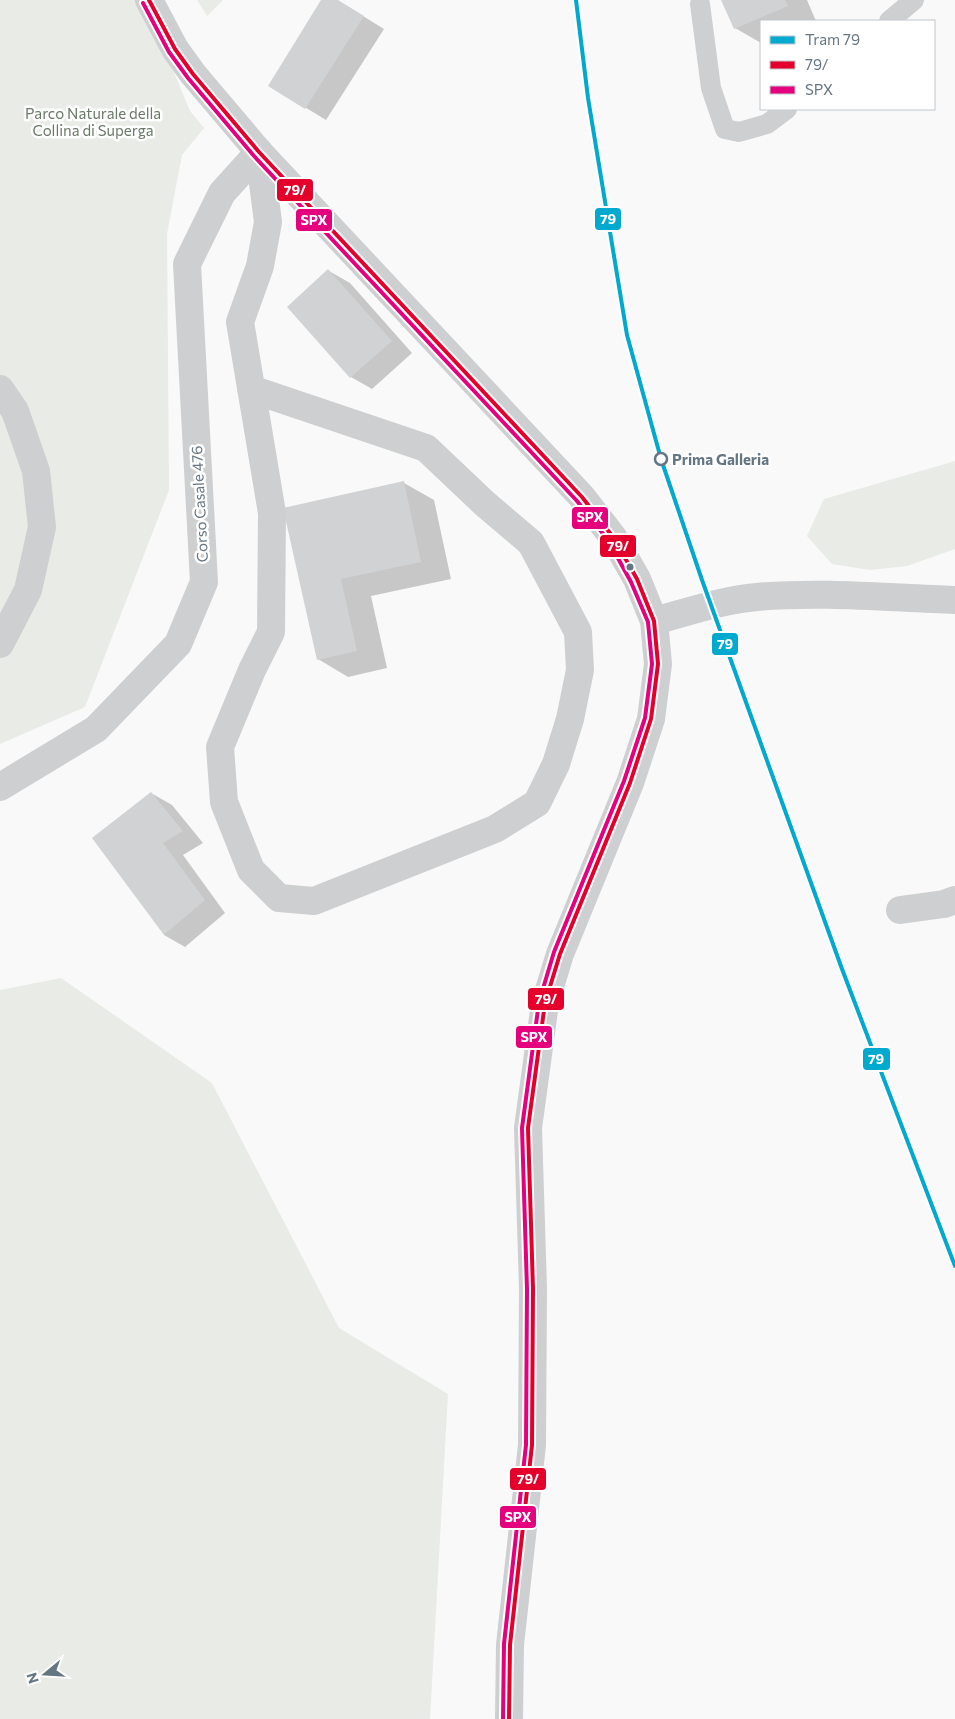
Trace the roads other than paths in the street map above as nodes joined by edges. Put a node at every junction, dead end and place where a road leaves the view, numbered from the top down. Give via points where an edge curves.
1 (149, 0) edge
2 (914, 0) edge
3 (700, 4) dead end
4 (890, 20) edge
5 (786, 110) edge
6 (259, 152) junction
7 (0, 389) edge
8 (251, 389) junction
9 (955, 600) edge
10 (654, 622) junction
11 (0, 644) edge
12 (0, 787) edge
13 (955, 900) edge
14 (900, 910) dead end
15 (510, 1719) edge

1 - 6 street via 192,74
2 - 4 lane
3 - 5 lane via 711,88 724,129 740,132 767,124
6 - 8 street via 268,222 260,266 240,322
6 - 10 street via 582,497 613,537 637,579
6 - 12 street, Corso Casale 476 via 222,193 187,264 204,582 178,644 96,729
7 - 11 street via 15,411 36,471 42,527 28,590
8 - 8 street via 426,448 531,543 578,632 580,670 570,719 556,764 537,803 495,829 314,901 278,898 251,870 224,802 220,747 271,632 272,513
9 - 10 street via 816,595 757,597
10 - 15 street via 658,664 651,719 630,783 560,954 545,1004 528,1128 533,1289 532,1445 510,1644
13 - 14 street

